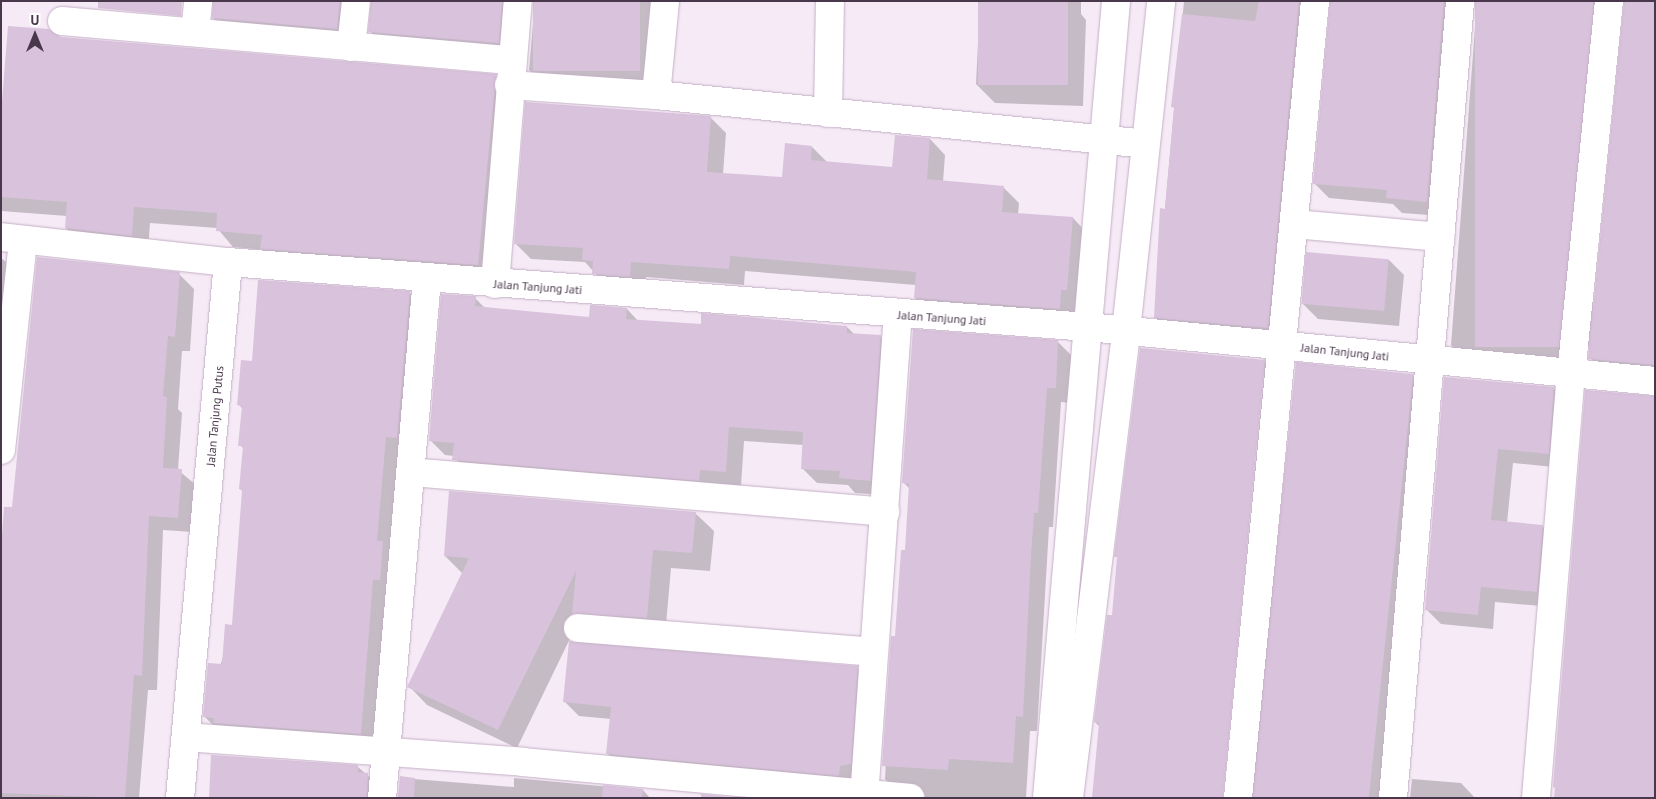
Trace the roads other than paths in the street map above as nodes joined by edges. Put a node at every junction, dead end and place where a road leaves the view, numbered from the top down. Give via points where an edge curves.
1 (198, 1) edge
2 (356, 1) edge
3 (518, 1) edge
4 (665, 1) edge
5 (830, 1) edge
6 (1116, 1) edge
7 (1160, 1) edge
8 (1315, 1) edge
9 (1460, 1) edge
10 (1609, 1) edge
11 (62, 21) dead end
12 (195, 32) junction
13 (350, 48) junction
14 (511, 73) junction
15 (656, 95) junction
16 (828, 112) junction
17 (1105, 141) junction
18 (1144, 144) junction
19 (1294, 224) junction
20 (1440, 237) junction
21 (12, 238) edge
22 (228, 262) junction
23 (427, 278) junction
24 (495, 284) junction
25 (898, 315) junction
26 (1088, 327) junction
27 (1126, 331) junction
28 (1280, 345) junction
29 (1428, 362) junction
30 (1571, 375) junction
31 (1655, 381) edge
32 (1, 450) edge
33 (411, 472) junction
34 (885, 512) junction
35 (578, 628) dead end
36 (874, 652) junction
37 (186, 737) junction
38 (388, 753) junction
39 (864, 796) edge
40 (180, 798) edge
41 (382, 798) edge
42 (910, 798) edge
43 (1047, 798) edge
44 (1069, 798) edge
45 (1238, 798) edge
46 (1393, 798) edge
47 (1536, 798) edge

1 - 12 street
2 - 13 street
3 - 14 street
4 - 15 street
5 - 16 street
6 - 17 street
7 - 18 street
8 - 19 street
9 - 20 street
10 - 30 street
11 - 12 street
12 - 13 street
13 - 14 street
14 - 15 street
14 - 24 street
15 - 16 street
16 - 17 street
17 - 18 street
17 - 26 street
18 - 27 street
19 - 20 street
19 - 28 street
20 - 29 street
21 - 22 street
21 - 32 street
22 - 23 street, Jalan Tanjung Jati
22 - 37 street, Jalan Tanjung Putus
23 - 24 street, Jalan Tanjung Jati
23 - 33 street
24 - 25 street, Jalan Tanjung Jati
25 - 26 street, Jalan Tanjung Jati
25 - 34 street
26 - 27 street, Jalan Tanjung Jati
26 - 43 street
27 - 28 street, Jalan Tanjung Jati
27 - 44 street
28 - 29 street, Jalan Tanjung Jati
28 - 45 street
29 - 30 street, Jalan Tanjung Jati
29 - 46 street
30 - 31 street, Jalan Tanjung Jati
30 - 47 street
33 - 34 street
33 - 38 street
34 - 36 street
35 - 36 street
36 - 39 street
37 - 38 street
37 - 40 street, Jalan Tanjung Putus
38 - 39 street via 523,762
38 - 41 street
39 - 42 street

